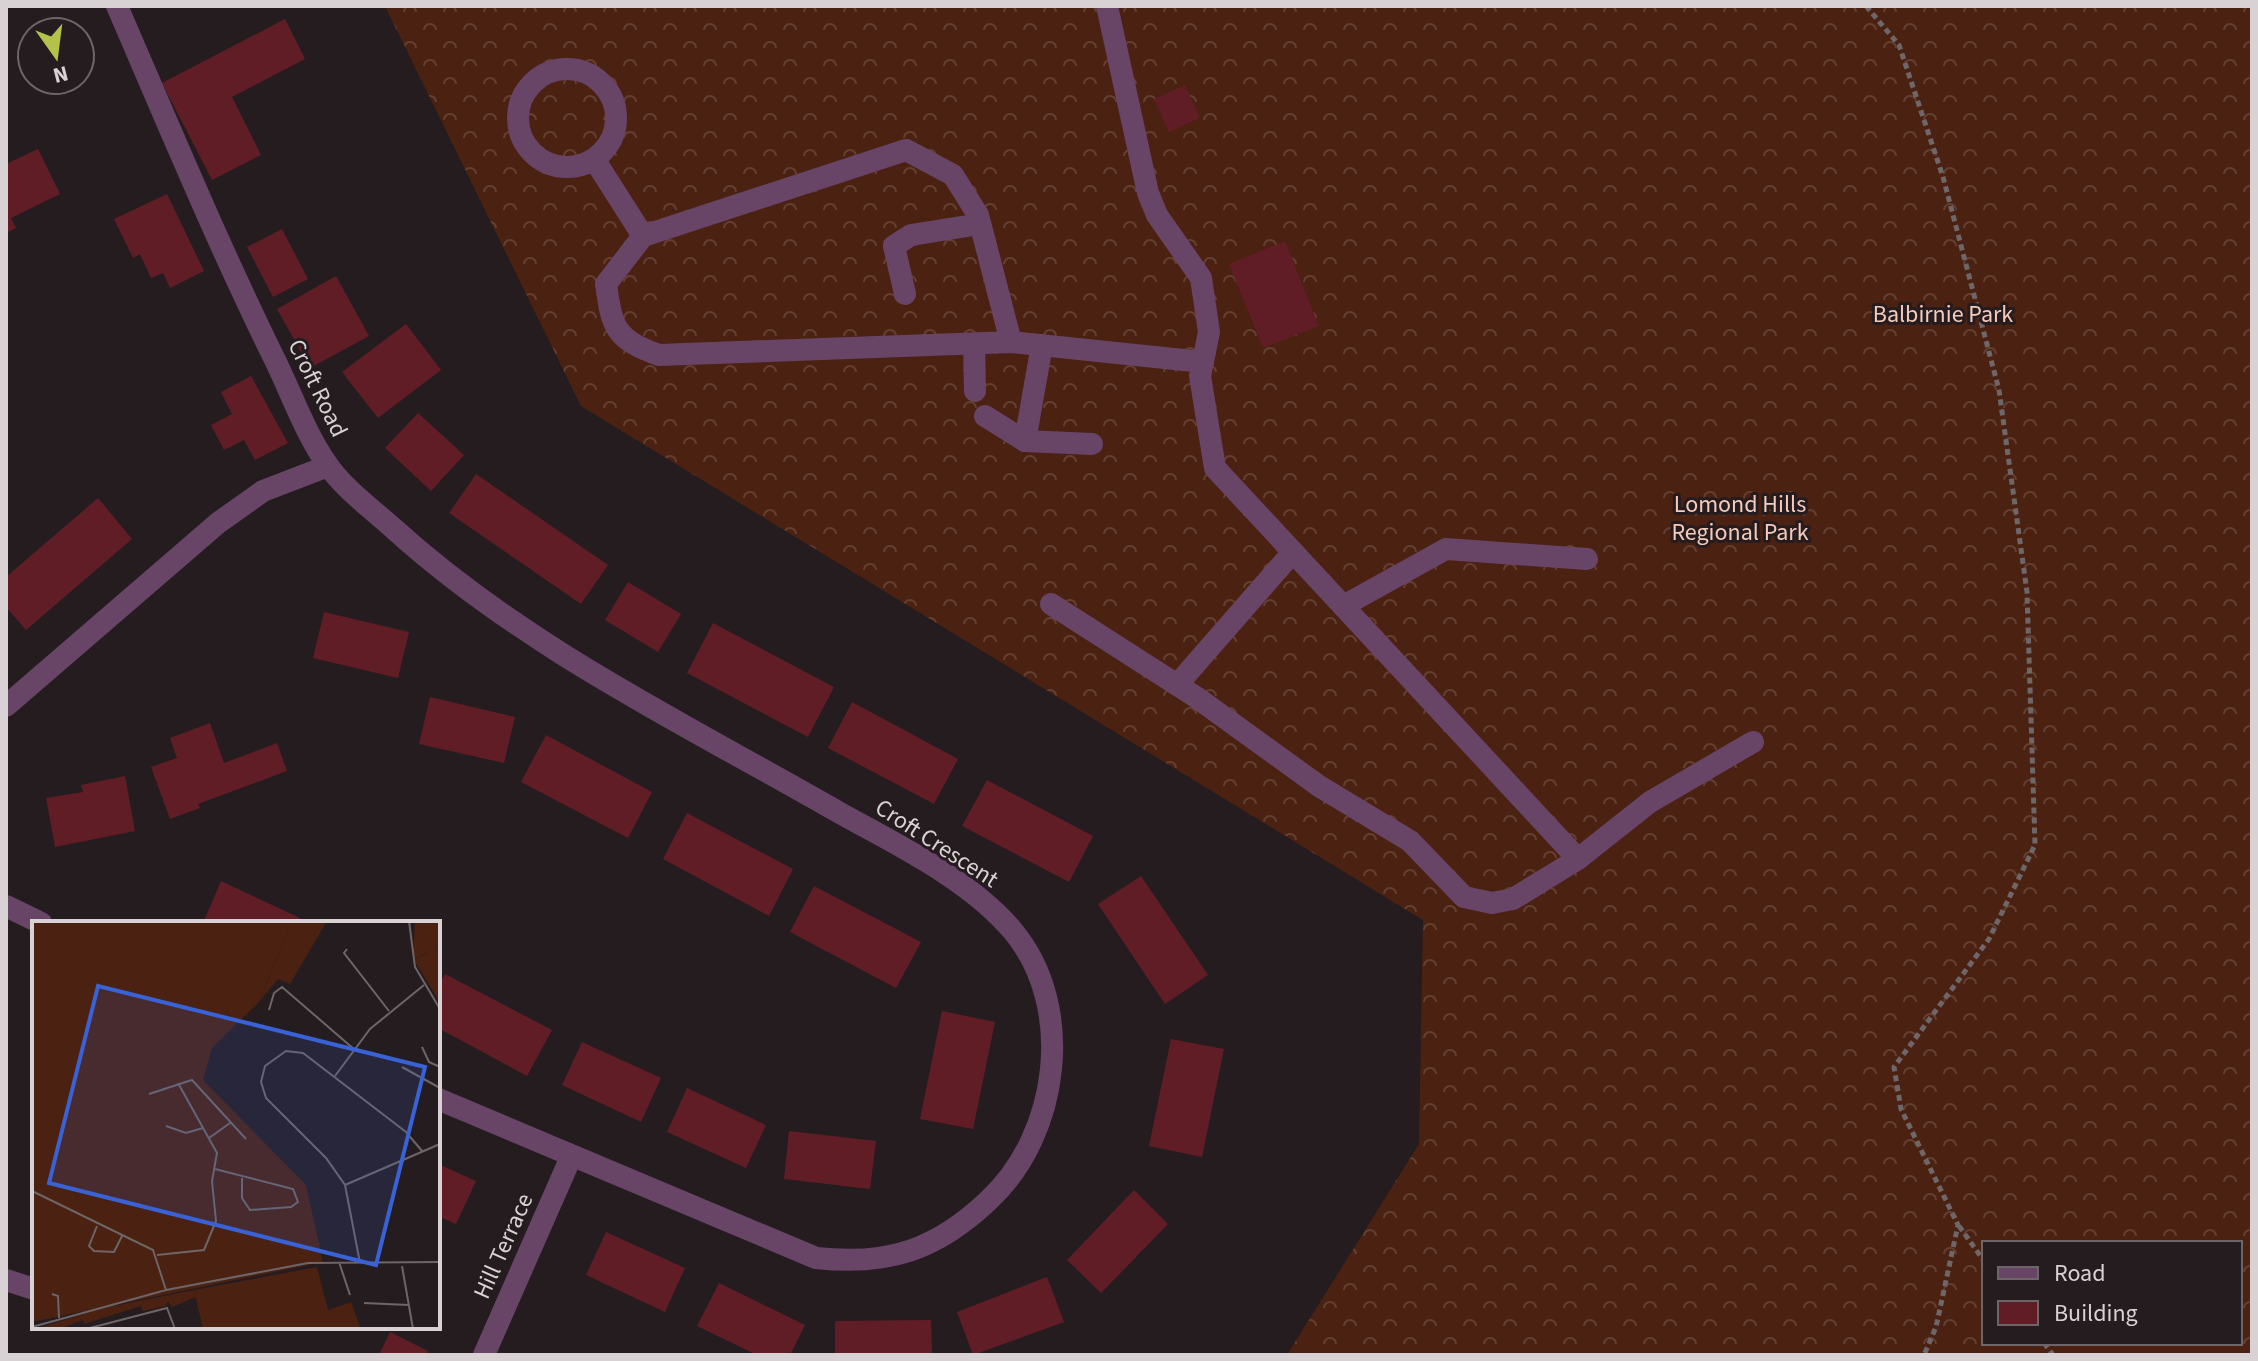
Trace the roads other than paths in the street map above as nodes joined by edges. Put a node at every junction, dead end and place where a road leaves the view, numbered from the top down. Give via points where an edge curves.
1 (117, 6) edge
2 (1107, 6) edge
3 (594, 159) junction
4 (980, 224) junction
5 (643, 236) junction
6 (905, 294) dead end
7 (1011, 342) junction
8 (974, 344) junction
9 (1042, 345) junction
10 (1203, 362) junction
11 (975, 391) dead end
12 (985, 416) dead end
13 (1025, 441) junction
14 (1092, 444) dead end
15 (328, 466) junction
16 (1293, 552) junction
17 (1587, 559) dead end
18 (1051, 604) dead end
19 (1343, 606) junction
20 (1177, 685) junction
21 (6, 706) edge
22 (1753, 742) dead end
23 (1578, 859) junction
24 (6, 906) edge
25 (37, 921) edge
26 (440, 1100) edge
27 (571, 1157) junction
28 (6, 1280) edge
29 (32, 1288) edge
30 (484, 1355) edge

1 - 15 street, Croft Road via 228,266
2 - 10 street via 1148,193 1157,215 1201,278 1209,332
3 - 3 street via 563,168 540,159 524,142 518,110 524,95 547,73 579,71 594,77 610,95 614,134
3 - 5 street
4 - 5 street via 953,175 906,150
4 - 6 street via 911,235 894,246
4 - 7 street
5 - 8 street via 606,284 611,322 629,344 659,355
7 - 8 street
7 - 9 street
8 - 11 street
9 - 10 street
9 - 13 street
10 - 16 street via 1200,376 1215,468
12 - 13 street
13 - 14 street
15 - 21 street, Croft Road via 263,491 218,523
15 - 27 street, Croft Crescent via 436,567 496,612 868,828 988,905 1026,949 1046,999 1049,1083 1043,1113 1020,1165 971,1217 933,1243 890,1258 816,1258
16 - 19 street
16 - 20 street
17 - 19 street via 1446,549
18 - 20 street
19 - 23 street
20 - 23 street via 1319,786 1410,841 1464,897 1492,903 1513,899
22 - 23 street via 1650,802
24 - 25 street
26 - 27 street, Croft Crescent
27 - 30 street, Hill Terrace
28 - 29 street

